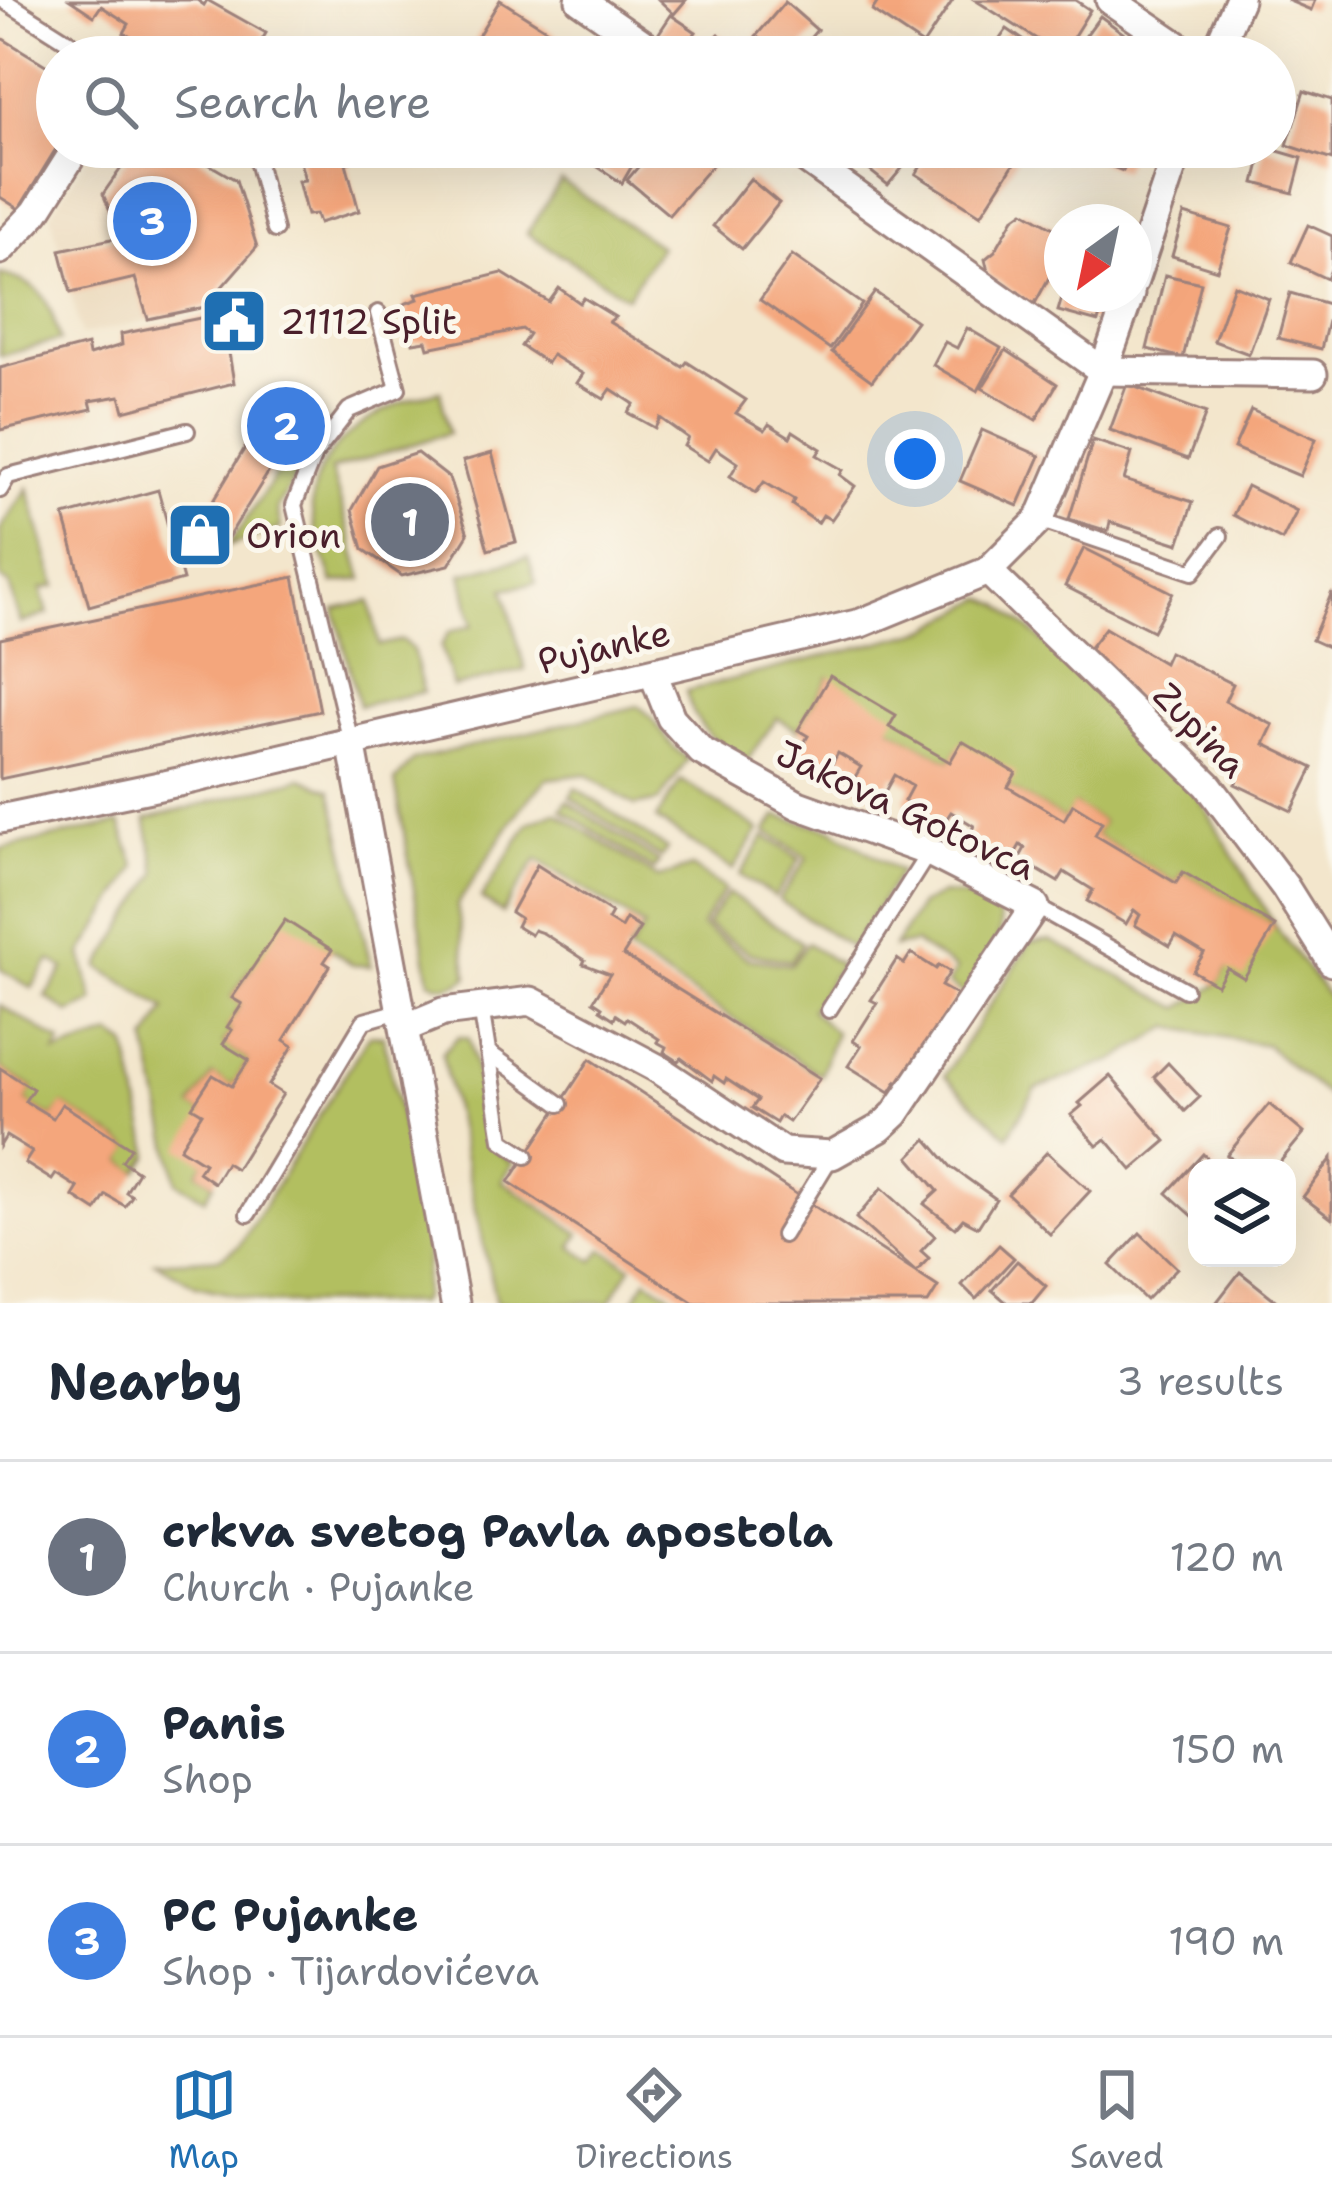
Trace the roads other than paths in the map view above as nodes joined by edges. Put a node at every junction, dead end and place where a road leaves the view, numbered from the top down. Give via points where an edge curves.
1 (3, 0) edge
2 (580, 0) edge
3 (1110, 0) edge
4 (1239, 0) edge
5 (60, 36) edge
6 (632, 36) edge
7 (1163, 36) edge
8 (1223, 36) edge
9 (64, 168) edge
10 (259, 168) edge
11 (818, 168) edge
12 (1172, 168) edge
13 (1152, 227) edge
14 (275, 230) dead end
15 (2, 246) edge
16 (1123, 312) edge
17 (378, 313) dead end
18 (1102, 371) junction
19 (1313, 374) dead end
20 (188, 431) dead end
21 (0, 490) edge
22 (1040, 520) junction
23 (1220, 536) dead end
24 (988, 571) junction
25 (653, 673) junction
26 (351, 742) junction
27 (0, 819) edge
28 (928, 852) junction
29 (1035, 906) junction
30 (1332, 962) edge
31 (1184, 990) dead end
32 (481, 1007) junction
33 (829, 1010) dead end
34 (405, 1018) junction
35 (488, 1052) junction
36 (560, 1104) dead end
37 (832, 1155) junction
38 (526, 1156) dead end
39 (248, 1214) dead end
40 (783, 1235) dead end
41 (455, 1303) edge

1 - 5 lane
2 - 6 street
3 - 7 street
4 - 8 street
9 - 15 street
10 - 14 lane
11 - 18 street
12 - 13 street
16 - 18 street, Pujanke
17 - 26 lane via 398,389 349,410 314,454 294,505
18 - 19 street
18 - 22 street, Pujanke
20 - 21 lane via 8,476
22 - 23 lane via 1193,572
22 - 24 street, Pujanke
24 - 25 street, Pujanke via 861,623
24 - 30 street, Zupina via 1208,784
25 - 26 street, Pujanke
25 - 28 street, Jakova Gotovca via 670,718 701,751 798,805
26 - 27 street, Pujanke
26 - 34 street
28 - 29 street, Jakova Gotovca
28 - 33 lane
29 - 31 lane
29 - 37 street, Jakova Gotovca via 895,1114
32 - 34 street
32 - 35 lane
32 - 37 street via 531,1001 657,1068 783,1152
34 - 39 lane via 364,1022
34 - 41 street
35 - 36 lane
35 - 38 lane via 502,1140
37 - 40 lane

